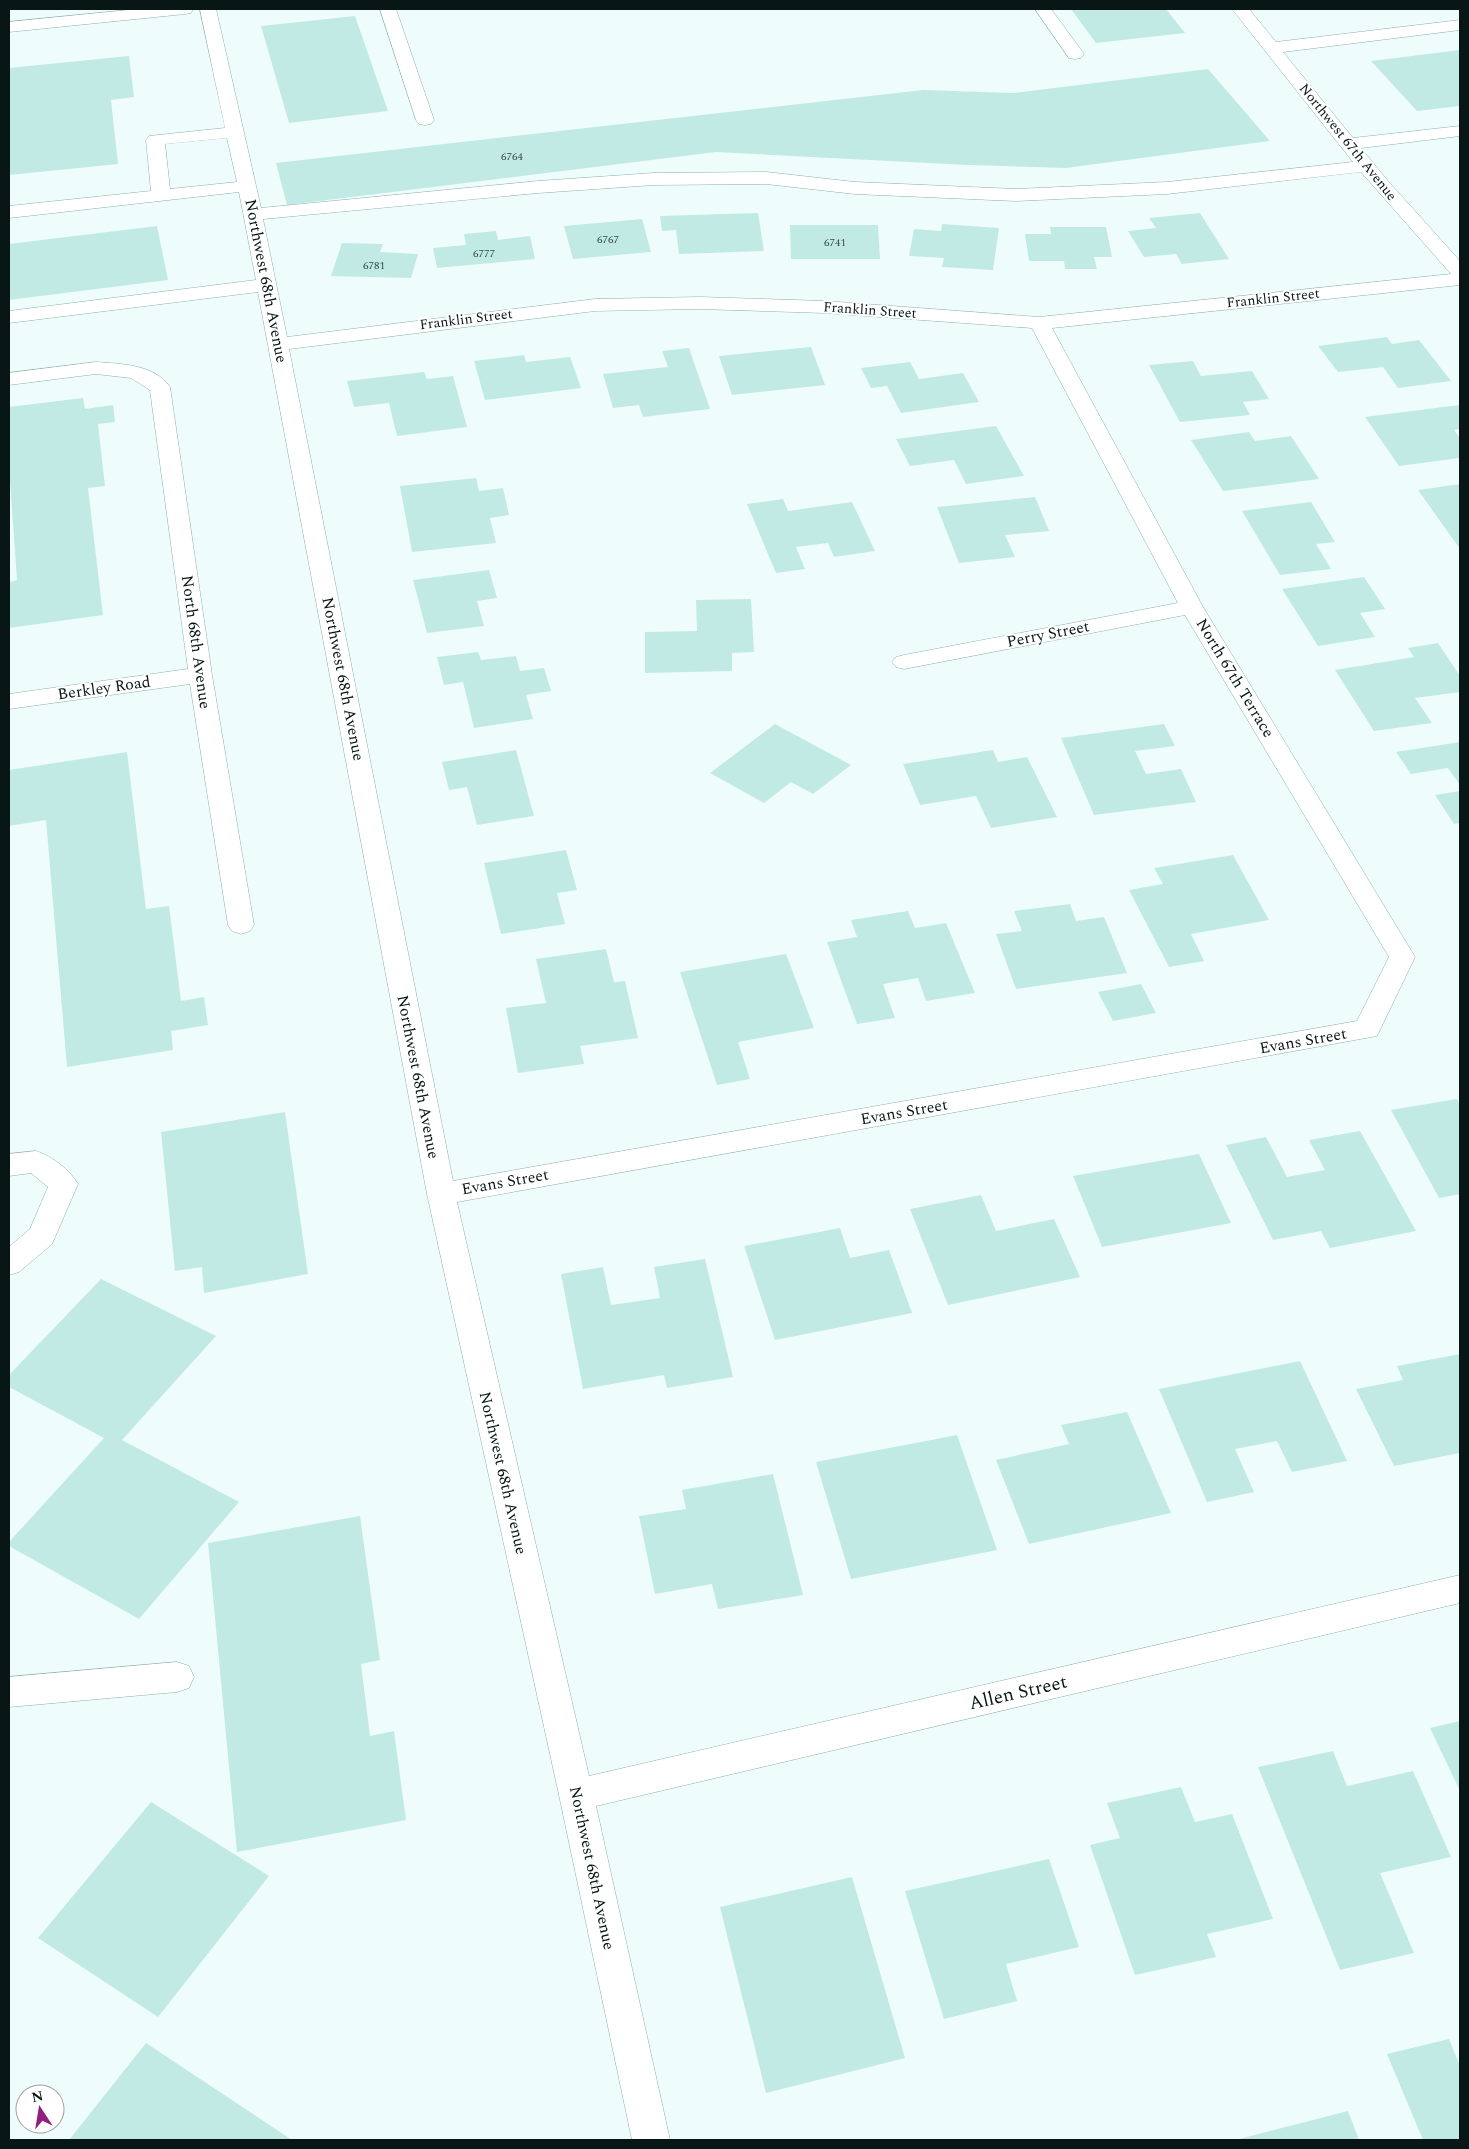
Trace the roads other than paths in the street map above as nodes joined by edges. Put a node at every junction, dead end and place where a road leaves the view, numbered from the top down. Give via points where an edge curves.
1 (185, 9) edge
2 (208, 9) edge
3 (388, 9) edge
4 (1043, 9) edge
5 (1240, 9) edge
6 (1460, 26) edge
7 (9, 27) edge
8 (1272, 48) junction
9 (1075, 54) dead end
10 (425, 120) dead end
11 (1460, 131) edge
12 (235, 132) junction
13 (1348, 144) junction
14 (1366, 166) junction
15 (247, 186) junction
16 (162, 194) junction
17 (9, 212) edge
18 (253, 214) junction
19 (1460, 272) edge
20 (1460, 279) edge
21 (267, 284) junction
22 (9, 317) edge
23 (1039, 323) junction
24 (279, 344) junction
25 (9, 379) edge
26 (1192, 607) junction
27 (904, 662) dead end
28 (200, 674) junction
29 (9, 702) edge
30 (241, 925) dead end
31 (1367, 1029) joint
32 (9, 1165) edge
33 (441, 1194) junction
34 (9, 1264) edge
35 (1460, 1589) edge
36 (178, 1677) dead end
37 (9, 1692) edge
38 (576, 1795) junction
39 (651, 2140) edge

1 - 7 street
2 - 12 street, Northwest 68th Avenue
3 - 10 street
4 - 9 street
5 - 8 street, Northwest 67th Avenue
6 - 8 street
8 - 13 street, Northwest 67th Avenue
11 - 13 street
12 - 15 street, Northwest 68th Avenue
12 - 16 street via 155,140
13 - 14 street, Northwest 67th Avenue
14 - 18 street via 1167,188 1016,195 855,188 766,178 654,179
14 - 19 street, Northwest 67th Avenue
15 - 16 street
15 - 18 street, Northwest 68th Avenue
16 - 17 street
18 - 21 street, Northwest 68th Avenue
20 - 23 street, Franklin Street
21 - 22 street
21 - 24 street, Northwest 68th Avenue
23 - 24 street, Franklin Street via 825,307 700,303 595,305
23 - 26 street, North 67th Terrace
24 - 33 street, Northwest 68th Avenue
25 - 28 street, North 68th Avenue via 96,368 136,372 160,387
26 - 27 street, Perry Street
26 - 31 street, North 67th Terrace via 1402,957
28 - 29 street, Berkley Road
28 - 30 street, North 68th Avenue
31 - 33 street, Evans Street
32 - 34 street via 36,1162 64,1184 42,1236
33 - 38 street, Northwest 68th Avenue
35 - 38 street, Allen Street
36 - 37 street
38 - 39 street, Northwest 68th Avenue

